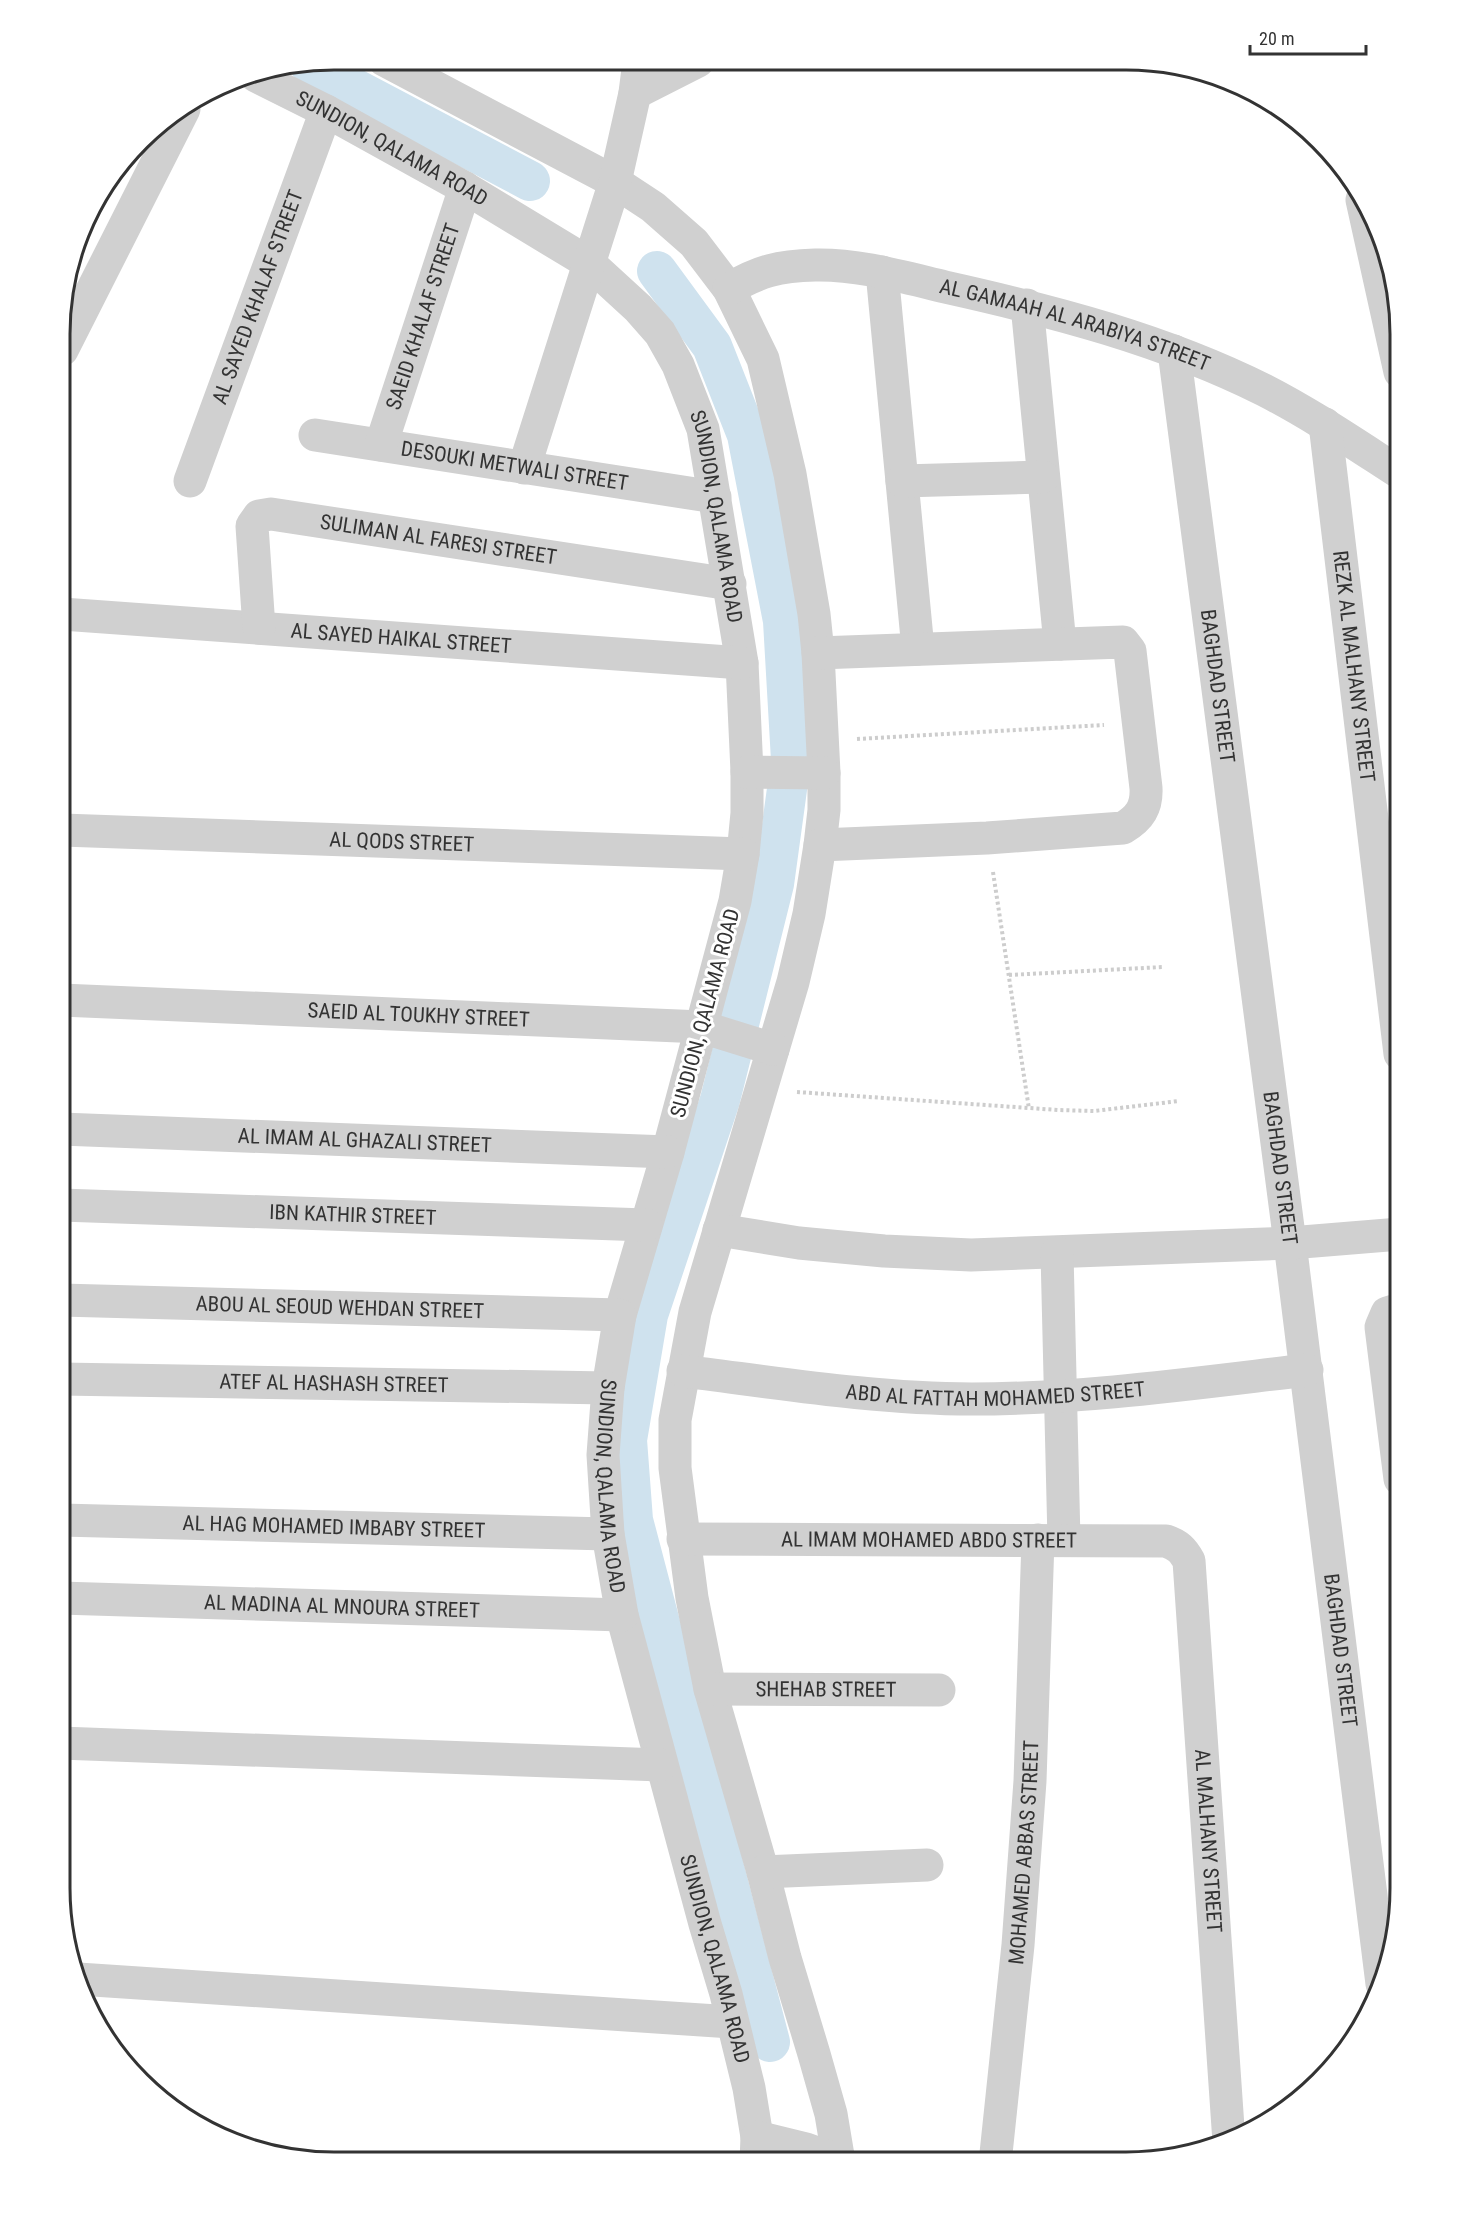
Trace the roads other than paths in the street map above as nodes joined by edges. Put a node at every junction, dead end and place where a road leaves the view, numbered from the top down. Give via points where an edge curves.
1 (403, 70) edge
2 (638, 70) edge
3 (680, 70) edge
4 (264, 80) edge
5 (635, 93) junction
6 (326, 111) junction
7 (177, 123) edge
8 (615, 182) junction
9 (465, 188) junction
10 (1370, 235) edge
11 (589, 263) junction
12 (882, 272) junction
13 (729, 289) junction
14 (1027, 305) junction
15 (1389, 324) edge
16 (70, 334) edge
17 (1174, 351) junction
18 (1325, 424) junction
19 (315, 435) dead end
20 (381, 445) junction
21 (1390, 466) edge
22 (524, 468) junction
23 (1043, 477) junction
24 (190, 481) dead end
25 (902, 481) junction
26 (715, 496) junction
27 (729, 584) junction
28 (70, 615) edge
29 (259, 628) junction
30 (1060, 644) junction
31 (918, 649) junction
32 (818, 653) junction
33 (742, 663) junction
34 (747, 772) junction
35 (824, 773) junction
36 (70, 830) edge
37 (820, 845) junction
38 (743, 854) junction
39 (1390, 970) edge
40 (70, 1000) edge
41 (702, 1027) junction
42 (773, 1049) junction
43 (70, 1129) edge
44 (668, 1152) junction
45 (70, 1205) edge
46 (646, 1225) junction
47 (719, 1230) junction
48 (1390, 1235) edge
49 (1290, 1243) junction
50 (1057, 1253) junction
51 (70, 1300) edge
52 (1390, 1312) edge
53 (620, 1315) junction
54 (1306, 1370) junction
55 (683, 1371) junction
56 (70, 1378) edge
57 (608, 1388) junction
58 (1062, 1396) junction
59 (1390, 1404) edge
60 (70, 1520) edge
61 (608, 1534) junction
62 (683, 1539) junction
63 (1051, 1540) junction
64 (1175, 1544) joint
65 (70, 1598) edge
66 (622, 1615) junction
67 (710, 1689) junction
68 (939, 1689) dead end
69 (70, 1743) edge
70 (661, 1765) junction
71 (927, 1865) dead end
72 (763, 1872) junction
73 (1379, 1962) edge
74 (87, 1980) edge
75 (732, 2022) junction
76 (1229, 2131) edge
77 (756, 2150) edge
78 (814, 2152) edge
79 (838, 2152) edge
80 (996, 2152) edge

1 - 8 street
2 - 5 street
3 - 5 street
4 - 6 street, SUNDION, QALAMA ROAD
5 - 8 street
6 - 9 street, SUNDION, QALAMA ROAD
6 - 24 street, AL SAYED KHALAF STREET
7 - 16 street
8 - 11 street
8 - 13 street via 653,207 694,243
9 - 11 street, SUNDION, QALAMA ROAD
9 - 20 street, SAEID KHALAF STREET
10 - 15 street
11 - 22 street
11 - 26 street, SUNDION, QALAMA ROAD via 638,308 660,333 678,364 703,429
12 - 13 street, AL GAMAAH AL ARABIYA STREET via 816,265 778,268 754,275
12 - 14 street, AL GAMAAH AL ARABIYA STREET
12 - 25 street
13 - 32 street via 763,359 790,474
14 - 17 street, AL GAMAAH AL ARABIYA STREET
14 - 23 street
17 - 18 street, AL GAMAAH AL ARABIYA STREET via 1264,390
17 - 49 street, BAGHDAD STREET
18 - 21 street, AL GAMAAH AL ARABIYA STREET
18 - 39 street, REZK AL MALHANY STREET
19 - 20 street, DESOUKI METWALI STREET
20 - 22 street, DESOUKI METWALI STREET
22 - 26 street, DESOUKI METWALI STREET
23 - 25 street
23 - 30 street
25 - 31 street
26 - 27 street, SUNDION, QALAMA ROAD
27 - 29 street, SULIMAN AL FARESI STREET via 272,514 259,516 252,526
27 - 33 street, SUNDION, QALAMA ROAD
28 - 29 street, AL SAYED HAIKAL STREET
29 - 33 street, AL SAYED HAIKAL STREET
30 - 31 street
30 - 37 street via 1118,641 1130,651 1146,800 1135,820 1110,830
31 - 32 street
32 - 35 street
33 - 34 street, SUNDION, QALAMA ROAD
34 - 35 street
34 - 38 street, SUNDION, QALAMA ROAD
35 - 37 street
36 - 38 street, AL QODS STREET
37 - 42 street via 801,948
38 - 41 street, SUNDION, QALAMA ROAD via 735,901
40 - 41 street, SAEID AL TOUKHY STREET
41 - 42 street, SAEID AL TOUKHY STREET
41 - 44 street, SUNDION, QALAMA ROAD
42 - 47 street
43 - 44 street, AL IMAM AL GHAZALI STREET
44 - 46 street, SUNDION, QALAMA ROAD
45 - 46 street, IBN KATHIR STREET
46 - 53 street, SUNDION, QALAMA ROAD
47 - 50 street via 884,1251
47 - 55 street
48 - 49 street
49 - 50 street
49 - 54 street, BAGHDAD STREET
50 - 58 street, MOHAMED ABBAS STREET
51 - 53 street, ABOU AL SEOUD WEHDAN STREET
52 - 59 street via 1380,1328
53 - 57 street, SUNDION, QALAMA ROAD
54 - 58 street, ABD AL FATTAH MOHAMED STREET
54 - 73 street, BAGHDAD STREET
55 - 58 street, ABD AL FATTAH MOHAMED STREET via 924,1398
55 - 62 street via 675,1420 675,1468
56 - 57 street, ATEF AL HASHASH STREET
57 - 61 street, SUNDION, QALAMA ROAD via 603,1455
58 - 63 street, MOHAMED ABBAS STREET
60 - 61 street, AL HAG MOHAMED IMBABY STREET
61 - 66 street, SUNDION, QALAMA ROAD
62 - 63 street, AL IMAM MOHAMED ABDO STREET
62 - 67 street
63 - 64 street, AL IMAM MOHAMED ABDO STREET
63 - 80 street, MOHAMED ABBAS STREET via 1018,1945
64 - 76 street, AL MALHANY STREET via 1189,1561
65 - 66 street, AL MADINA AL MNOURA STREET
66 - 70 street, SUNDION, QALAMA ROAD
67 - 68 street, SHEHAB STREET
67 - 72 street
69 - 70 street
70 - 75 street, SUNDION, QALAMA ROAD
71 - 72 street
72 - 79 street
74 - 75 street
75 - 77 street, SUNDION, QALAMA ROAD via 750,2088
77 - 78 street

